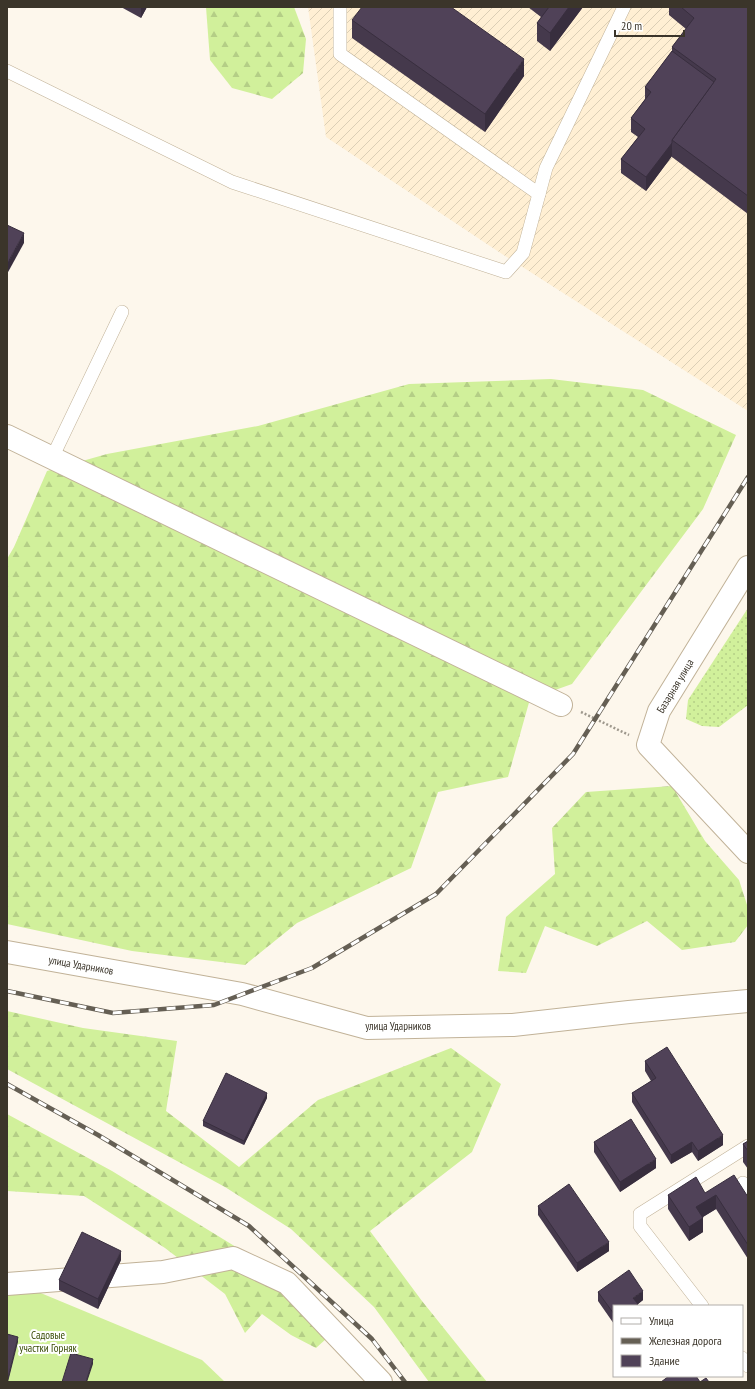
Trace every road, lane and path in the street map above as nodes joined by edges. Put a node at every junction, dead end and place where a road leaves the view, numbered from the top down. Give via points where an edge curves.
1 (340, 7) edge
2 (624, 7) edge
3 (7, 71) edge
4 (539, 194) junction
5 (122, 312) dead end
6 (7, 436) edge
7 (52, 458) junction
8 (748, 567) edge
9 (561, 705) joint
10 (648, 745) junction
11 (748, 852) edge
12 (7, 952) edge
13 (748, 1001) edge
14 (748, 1146) edge
15 (7, 1284) edge
16 (701, 1305) edge
17 (381, 1382) edge

1 - 4 lane via 340,54
2 - 4 lane via 546,168
3 - 4 lane via 232,182 506,272 523,253
5 - 7 lane
6 - 7 street
7 - 9 street
8 - 10 street, Базарная улица via 659,711
9 - 10 path via 596,718
10 - 11 street
12 - 13 street, улица Ударников via 242,994 367,1028 513,1025
14 - 16 lane via 640,1214 640,1226
15 - 17 street via 162,1272 233,1258 287,1283

